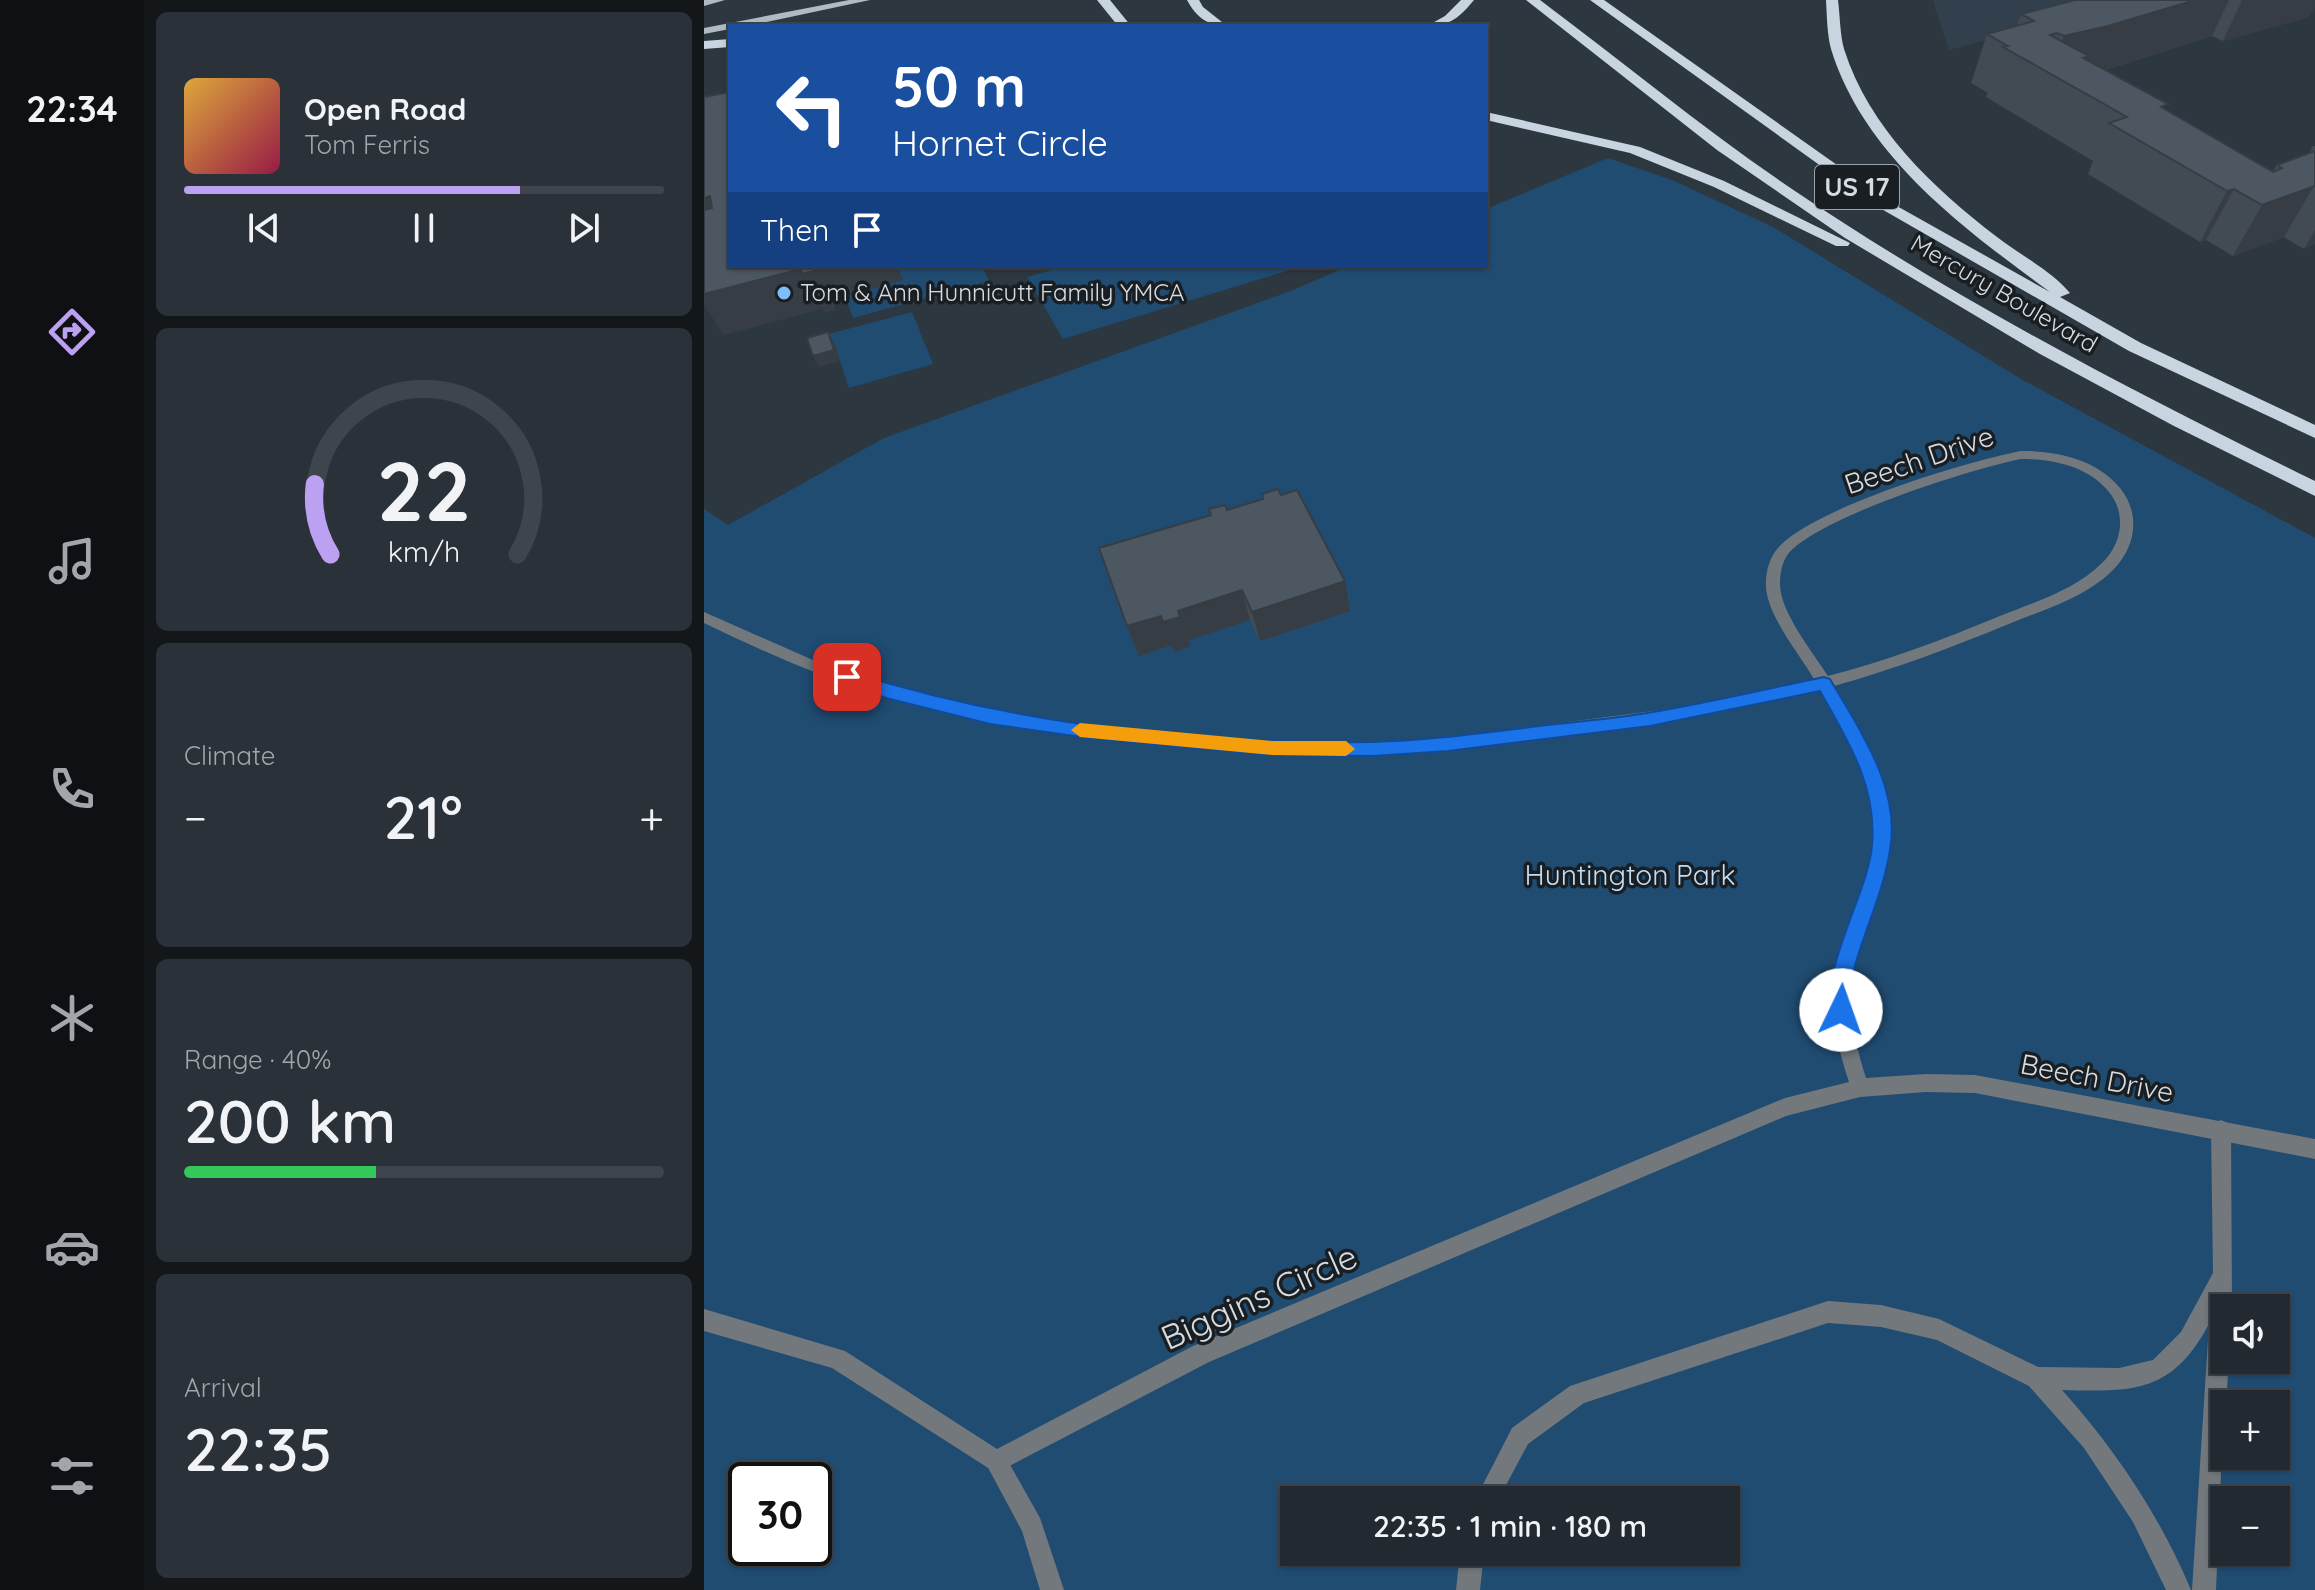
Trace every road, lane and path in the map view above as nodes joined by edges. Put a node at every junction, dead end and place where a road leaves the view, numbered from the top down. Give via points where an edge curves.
1 (720, 0) edge
2 (865, 0) edge
3 (1103, 0) edge
4 (1193, 0) edge
5 (1468, 0) edge
6 (1532, 0) edge
7 (1596, 0) edge
8 (1832, 0) edge
9 (704, 3) edge
10 (741, 24) edge
11 (1123, 24) edge
12 (1218, 24) edge
13 (1438, 24) edge
14 (728, 27) edge
15 (704, 31) edge
16 (728, 43) edge
17 (704, 45) edge
18 (1488, 116) edge
19 (1932, 283) junction
20 (2135, 347) junction
21 (2315, 432) edge
22 (2315, 489) edge
23 (704, 617) edge
24 (1824, 684) junction
25 (1860, 1088) junction
26 (2221, 1130) junction
27 (2315, 1149) edge
28 (2223, 1275) junction
29 (704, 1320) edge
30 (2037, 1378) junction
31 (996, 1462) junction
32 (1493, 1486) edge
33 (1471, 1566) edge
34 (1052, 1590) edge
35 (1468, 1590) edge
36 (2179, 1590) edge
37 (2204, 1590) edge

1 - 9 main road
2 - 10 main road
3 - 11 highway
4 - 12 highway
5 - 13 highway
6 - 19 highway, Mercury Boulevard / US 17 via 1785,192
7 - 20 highway, Mercury Boulevard / US 17 via 1883,204
8 - 20 highway via 1831,23 1848,78 1894,147 1981,231
14 - 15 main road
16 - 17 highway
18 - 19 highway via 1596,139 1667,162
19 - 22 highway, Mercury Boulevard / US 17 via 2087,372
20 - 21 highway, Mercury Boulevard / US 17
23 - 24 street via 772,650 886,691 990,717 1272,748 1373,749 1463,742 1650,719
24 - 24 street, Beech Drive via 1958,639 2107,570 2125,547 2129,519 2120,492 2085,468 2024,454 1949,473 1795,538 1779,556 1772,577 1776,601
24 - 25 street, Beech Drive via 1868,760 1880,803 1882,847 1844,967 1841,1010
25 - 26 street, Beech Drive via 1975,1084
25 - 31 street, Biggins Circle via 1785,1107 1201,1354
26 - 27 street, Beech Drive
26 - 28 street
28 - 30 street via 2190,1337 2160,1369 2112,1380
28 - 37 street
29 - 31 street via 837,1359
30 - 32 street via 1939,1330 1881,1316 1828,1312 1578,1394 1520,1436
30 - 36 street via 2092,1440 2141,1514
31 - 34 street via 1032,1526
33 - 35 street

